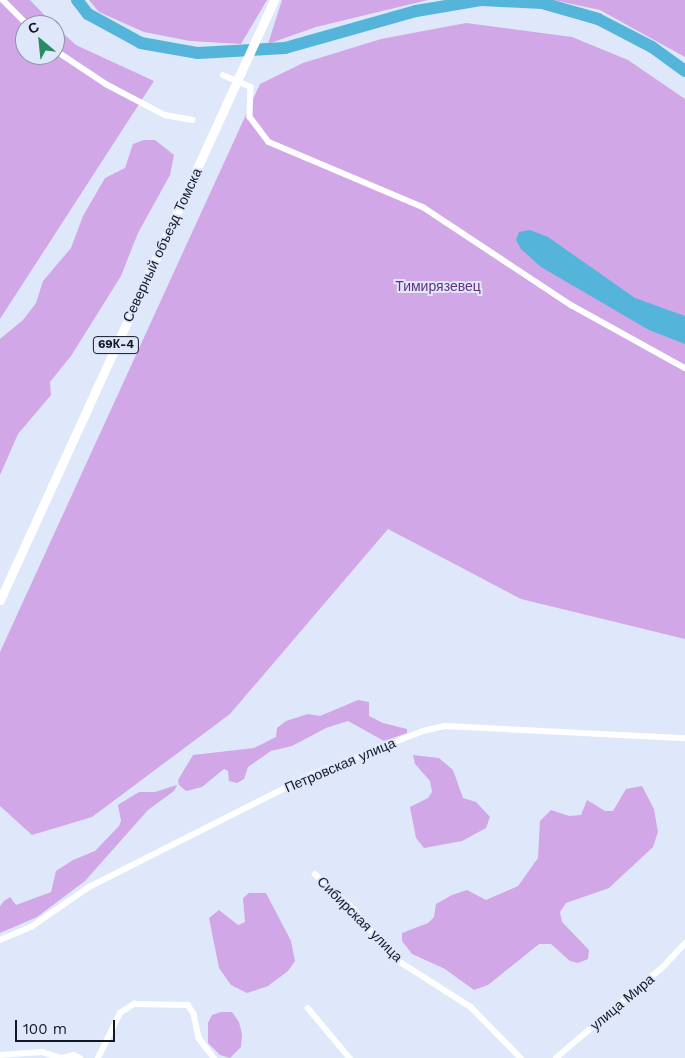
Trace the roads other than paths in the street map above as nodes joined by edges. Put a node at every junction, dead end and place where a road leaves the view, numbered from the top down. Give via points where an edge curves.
1 (3, 0) edge
2 (274, 0) edge
3 (18, 15) edge
4 (65, 57) edge
5 (223, 75) dead end
6 (194, 120) dead end
7 (685, 368) edge
8 (0, 600) edge
9 (685, 738) edge
10 (315, 874) dead end
11 (0, 940) edge
12 (685, 943) edge
13 (308, 1008) dead end
14 (0, 1055) edge
15 (62, 1058) edge
16 (80, 1058) edge
17 (98, 1058) edge
18 (214, 1058) edge
19 (350, 1058) edge
20 (521, 1058) edge
21 (556, 1058) edge

1 - 3 street
2 - 8 main road, Северный объезд Томска / 69К-4
4 - 6 street via 106,84 164,115
5 - 7 street via 251,87 250,117 269,142 423,207 571,305
9 - 11 street, Петровская улица via 445,726 423,731 311,775 89,887 31,927
10 - 20 street, Сибирская улица via 354,910 394,958 471,1007
12 - 21 street, улица Мира via 663,967
13 - 19 street
14 - 15 street via 42,1052
15 - 16 street via 74,1055
17 - 18 street via 120,1013 134,1004 188,1005 194,1014 199,1038

